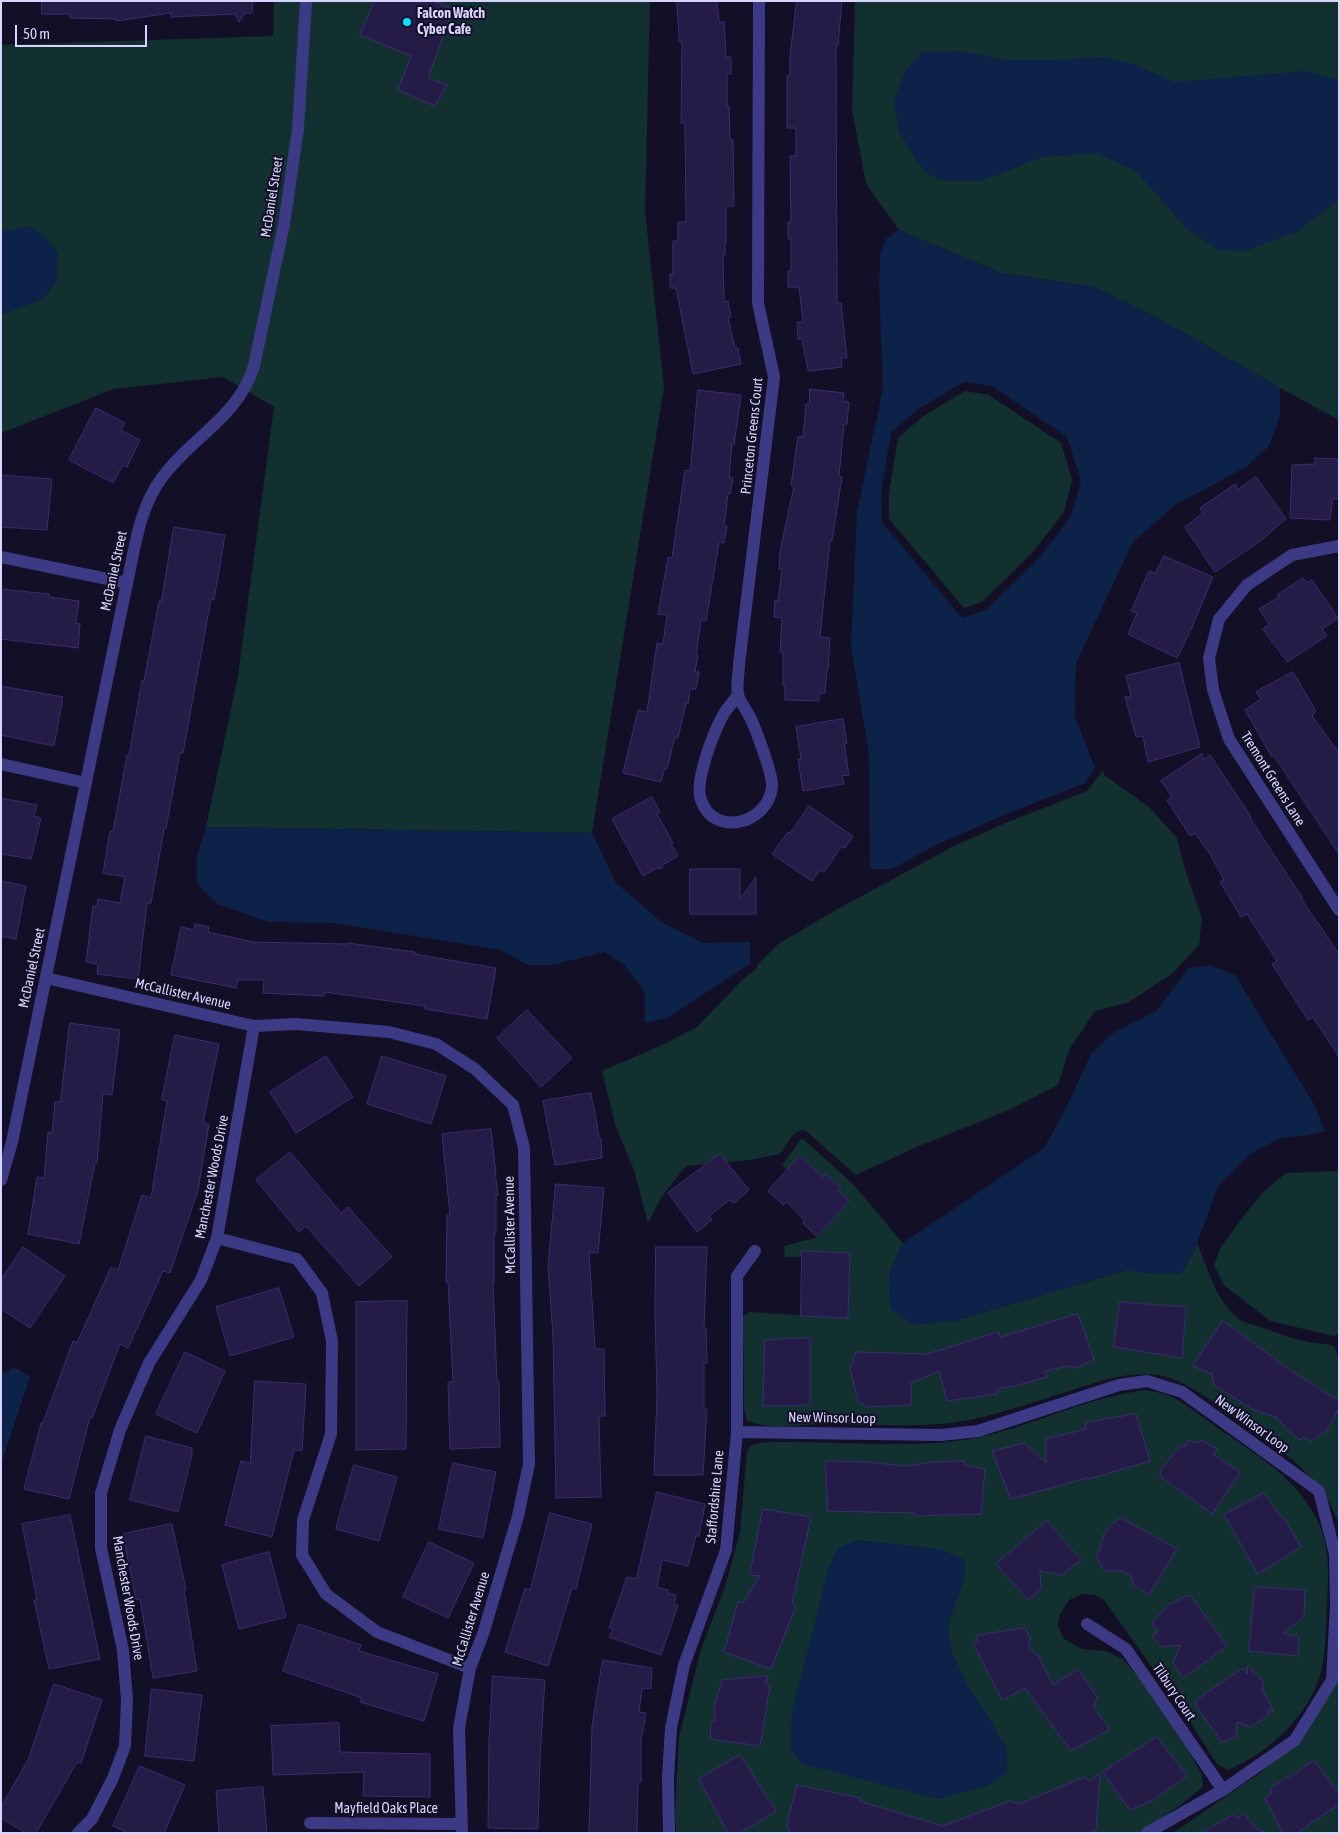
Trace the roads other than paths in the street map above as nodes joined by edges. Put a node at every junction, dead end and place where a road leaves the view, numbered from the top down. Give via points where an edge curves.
1 (306, 1) edge
2 (759, 1) edge
3 (1339, 546) edge
4 (1, 556) edge
5 (127, 583) junction
6 (738, 695) junction
7 (1, 764) edge
8 (86, 782) junction
9 (1339, 910) edge
10 (46, 978) junction
11 (254, 1026) junction
12 (6, 1141) edge
13 (1, 1180) edge
14 (217, 1238) junction
15 (755, 1251) dead end
16 (737, 1432) junction
17 (1086, 1624) dead end
18 (470, 1668) junction
19 (1223, 1790) junction
20 (310, 1823) dead end
21 (462, 1829) edge
22 (78, 1833) edge
23 (669, 1833) edge
24 (1147, 1833) edge

1 - 5 street, McDaniel Street via 298,129 284,224 254,366 244,390 227,414 159,481 144,512
2 - 6 street, Princeton Greens Court via 758,303 774,377
3 - 9 street, Tremont Greens Lane via 1292,555 1247,585 1220,619 1209,658 1213,690 1229,739
4 - 5 street
5 - 8 street, McDaniel Street
6 - 6 street via 722,716 700,776 698,794 704,808 716,819 730,823 744,822 756,815 766,803 772,787 750,717
7 - 8 street
8 - 10 street, McDaniel Street
10 - 11 street, McCallister Avenue
10 - 12 street, McDaniel Street
11 - 14 street, Manchester Woods Drive
11 - 18 street, McCallister Avenue via 296,1024 389,1032 436,1044 476,1069 514,1105 524,1148 529,1464 518,1516
12 - 13 street, McDaniel Street
14 - 18 street via 298,1259 322,1293 332,1341 331,1434 303,1520 302,1555 326,1594 377,1632
14 - 22 street, Manchester Woods Drive via 201,1280 149,1363 120,1430 101,1493 101,1548 123,1650 127,1700 125,1746 92,1819
15 - 16 street, Staffordshire Lane via 737,1276
16 - 19 street, New Winsor Loop via 941,1435 978,1431 1119,1385 1147,1381 1182,1392 1287,1467 1319,1491 1335,1554 1332,1680 1295,1740
16 - 23 street, Staffordshire Lane via 726,1550 684,1665 670,1728
17 - 19 street, Tilbury Court via 1126,1649
18 - 21 street, McCallister Avenue via 459,1728
19 - 24 street, New Winsor Loop
20 - 21 street, Mayfield Oaks Place

